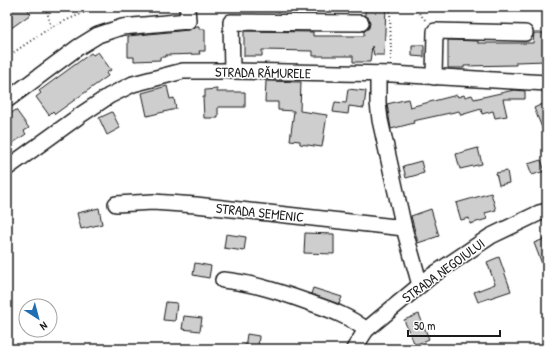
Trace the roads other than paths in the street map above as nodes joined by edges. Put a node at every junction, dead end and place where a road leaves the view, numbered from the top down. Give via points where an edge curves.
1 (187, 10) edge
2 (361, 23) dead end
3 (525, 33) dead end
4 (232, 71) junction
5 (378, 74) junction
6 (434, 77) junction
7 (547, 83) edge
8 (7, 100) edge
9 (7, 168) edge
10 (116, 204) dead end
11 (547, 211) edge
12 (404, 228) junction
13 (224, 280) dead end
14 (420, 285) junction
15 (366, 330) junction
16 (354, 349) edge

1 - 8 street via 188,21 122,27 98,35
2 - 4 street via 231,22
3 - 6 street via 435,31
4 - 5 street, STRADA RĂMURELE
4 - 9 street, STRADA RĂMURELE via 183,71 133,84 82,114
5 - 6 street, STRADA RĂMURELE
5 - 12 street via 380,120
6 - 7 street, STRADA RĂMURELE
10 - 12 street, STRADA SEMENIC via 153,202 196,205
11 - 14 street, STRADA NEGOIULUI via 491,236
12 - 14 street
13 - 15 street via 276,291 330,309
14 - 15 street, STRADA NEGOIULUI
15 - 16 street, STRADA NEGOIULUI

